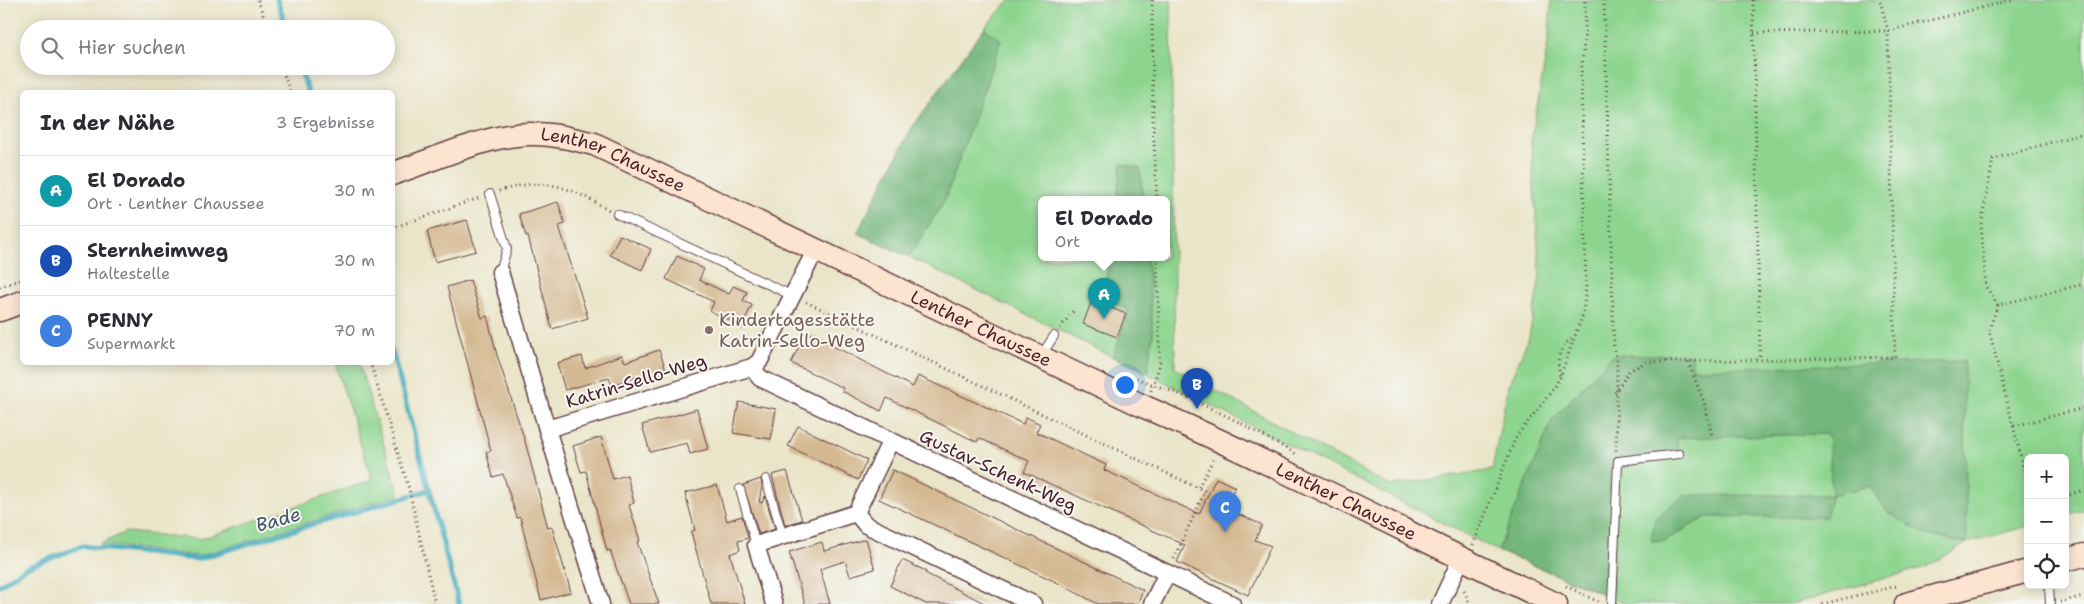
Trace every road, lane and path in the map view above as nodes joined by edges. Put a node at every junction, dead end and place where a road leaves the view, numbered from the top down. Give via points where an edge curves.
1 (258, 0) edge
2 (1152, 0) edge
3 (1585, 0) edge
4 (1604, 0) edge
5 (1753, 0) edge
6 (1880, 0) edge
7 (2012, 0) edge
8 (265, 20) edge
9 (1888, 31) junction
10 (1754, 34) junction
11 (284, 75) edge
12 (289, 90) edge
13 (2084, 132) edge
14 (395, 173) edge
15 (490, 194) dead end
16 (1157, 196) edge
17 (617, 214) dead end
18 (815, 250) junction
19 (1157, 261) edge
20 (500, 272) joint
21 (20, 280) edge
22 (2084, 284) edge
23 (0, 287) edge
24 (792, 295) junction
25 (20, 303) edge
26 (1998, 305) junction
27 (0, 310) edge
28 (1074, 310) dead end
29 (1054, 336) joint
30 (1574, 338) junction
31 (1040, 357) junction
32 (1760, 360) junction
33 (1688, 362) junction
34 (371, 365) edge
35 (752, 368) junction
36 (1560, 377) junction
37 (1615, 393) junction
38 (1145, 408) junction
39 (2084, 408) edge
40 (2014, 426) junction
41 (547, 429) junction
42 (1712, 436) dead end
43 (890, 442) junction
44 (1679, 454) dead end
45 (1216, 456) dead end
46 (1618, 462) junction
47 (2024, 468) edge
48 (766, 479) dead end
49 (1198, 488) junction
50 (740, 489) dead end
51 (2084, 490) edge
52 (2069, 495) edge
53 (856, 513) junction
54 (784, 537) junction
55 (756, 545) junction
56 (2084, 555) edge
57 (1461, 559) junction
58 (2069, 559) edge
59 (2024, 572) edge
60 (1167, 573) junction
61 (2049, 589) edge
62 (2084, 596) edge
63 (1839, 600) dead end
64 (435, 604) edge
65 (601, 604) edge
66 (774, 604) edge
67 (1033, 604) edge
68 (1152, 604) edge
69 (1232, 604) edge
70 (1440, 604) edge
71 (1556, 604) edge
72 (1612, 604) edge
73 (1822, 604) edge
74 (1906, 604) edge
75 (2050, 604) edge
76 (2054, 604) edge

1 - 8 path
2 - 16 path
3 - 30 path via 1581,76 1586,288 1583,314
4 - 37 path via 1614,349 1617,361
5 - 10 path
6 - 9 path
7 - 9 path
9 - 10 path
9 - 32 path via 1896,357
10 - 32 path
11 - 12 path
13 - 26 path via 1993,158 1981,225 1986,287
14 - 18 street, Lenther Chaussee via 497,138 532,134 564,136 594,144
15 - 20 lane via 507,249
17 - 24 lane
18 - 24 street
18 - 31 street, Lenther Chaussee
19 - 38 path via 1160,364
20 - 41 street, Katrin-Sello-Weg
21 - 23 path
22 - 26 path
24 - 35 street via 759,362
24 - 49 path
25 - 27 street
26 - 40 path via 1990,330
28 - 29 path
29 - 31 lane
30 - 36 path
30 - 36 path via 1562,348
31 - 38 street, Lenther Chaussee
32 - 33 path
33 - 37 path via 1646,362 1629,370
33 - 42 path via 1704,402
34 - 64 path via 409,489
35 - 41 street, Katrin-Sello-Weg
35 - 43 street, Gustav-Schenk-Weg via 760,378
36 - 57 path via 1516,437 1475,543
37 - 46 path
38 - 57 street, Lenther Chaussee via 1224,442
39 - 40 path
40 - 47 path
41 - 65 street, Katrin-Sello-Weg
43 - 53 street
43 - 60 street, Gustav-Schenk-Weg
44 - 46 lane
45 - 49 path
46 - 72 lane
48 - 54 lane
49 - 60 path via 1205,491
50 - 55 lane
51 - 52 path
53 - 54 street
53 - 67 street via 866,525
54 - 55 street
55 - 66 street
56 - 58 street
57 - 70 street
57 - 71 street, Lenther Chaussee
59 - 74 street
60 - 68 street
60 - 69 street, Gustav-Schenk-Weg
61 - 75 lane
62 - 76 path
63 - 73 path

